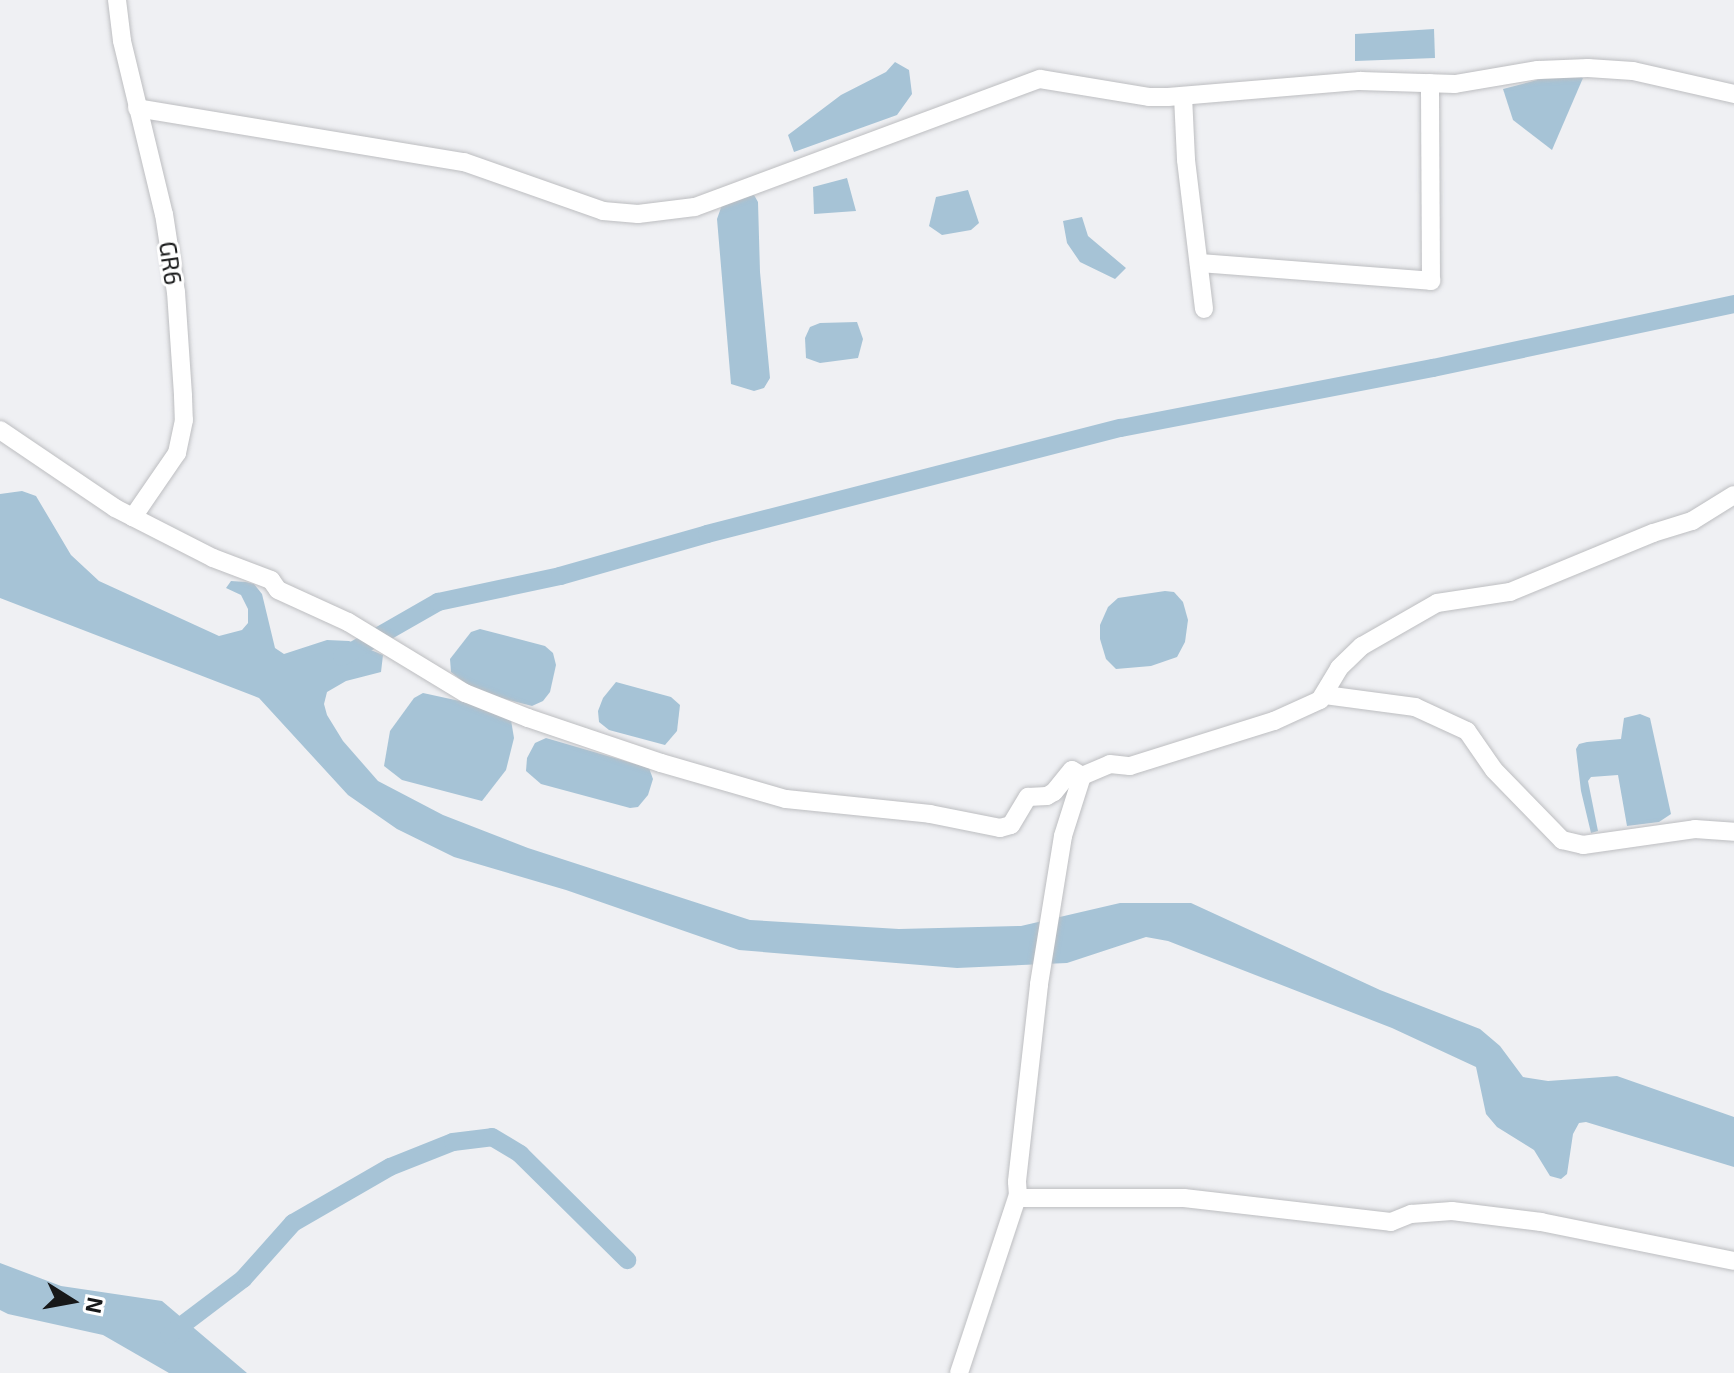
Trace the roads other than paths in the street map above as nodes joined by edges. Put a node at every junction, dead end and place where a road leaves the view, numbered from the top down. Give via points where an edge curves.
1 (117, 0) edge
2 (1430, 83) junction
3 (1734, 94) edge
4 (1183, 96) junction
5 (137, 108) junction
6 (1199, 263) junction
7 (1204, 309) dead end
8 (0, 430) edge
9 (1734, 495) edge
10 (133, 517) junction
11 (1325, 695) junction
12 (1082, 776) junction
13 (1734, 832) edge
14 (1018, 1195) junction
15 (1734, 1261) edge
16 (959, 1373) edge

1 - 5 street, GR6
2 - 3 street via 1588,68 1633,71
2 - 4 street via 1360,81
2 - 6 street via 1431,281
4 - 5 street via 1149,97 1040,79 695,207 638,214 603,211 464,162
4 - 6 street
5 - 10 street, GR6 via 164,214 176,292 184,420 177,453
6 - 7 street
8 - 10 street
9 - 11 street via 1692,521 1510,592 1427,607 1362,646 1339,668
10 - 12 street via 213,558 262,575 294,599 348,622 465,693 661,763 786,799 930,814 1000,828 1011,825 1028,797 1054,792 1072,770
11 - 12 street via 1274,721
11 - 13 street via 1415,707 1467,731 1494,770 1562,840 1583,845 1695,829
12 - 14 street via 1063,836 1039,985
14 - 15 street via 1184,1198 1391,1222 1411,1214 1452,1211 1541,1222
14 - 16 street

